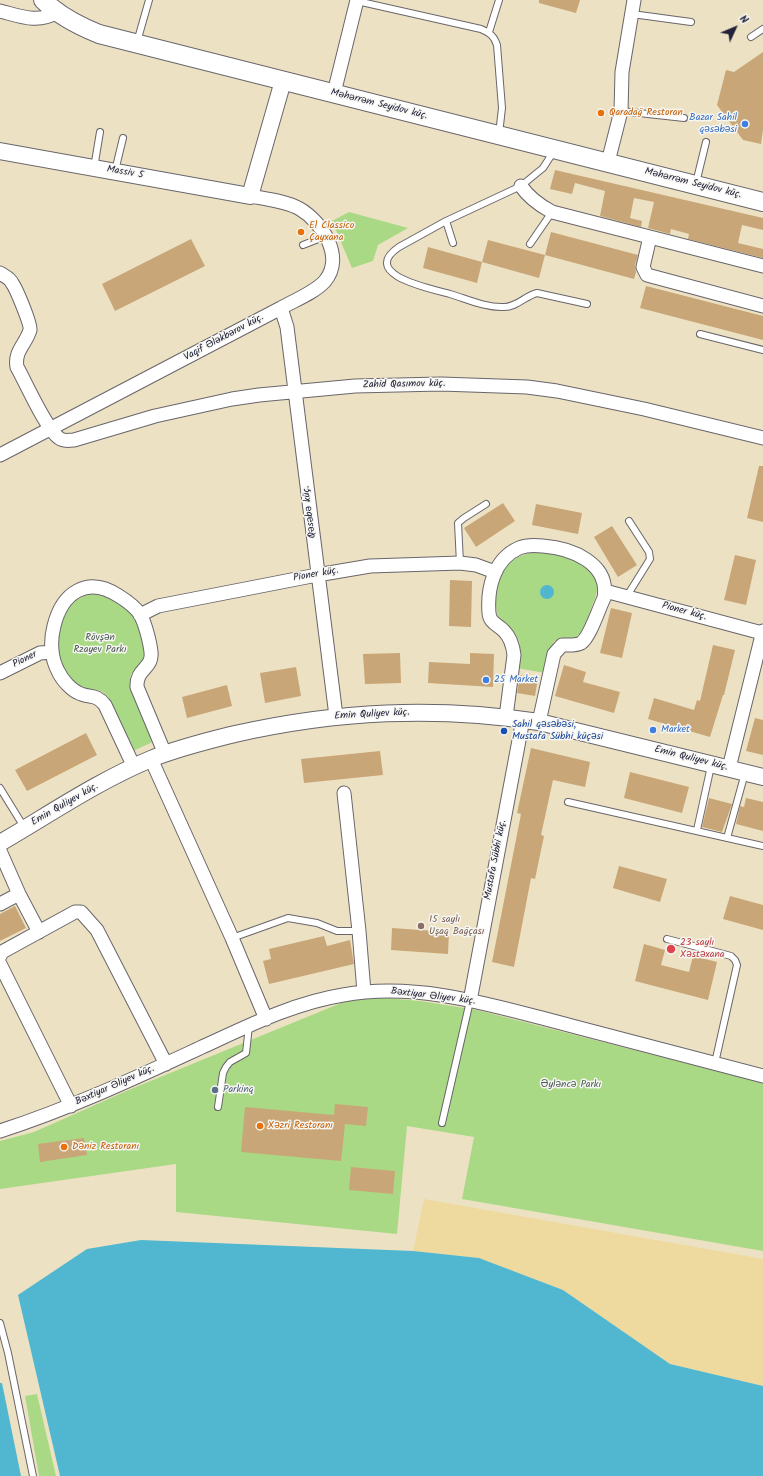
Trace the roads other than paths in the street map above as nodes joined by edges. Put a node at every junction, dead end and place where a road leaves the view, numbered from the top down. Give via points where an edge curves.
1 (43, 0) edge
2 (149, 0) edge
3 (357, 0) edge
4 (499, 0) edge
5 (634, 0) edge
6 (0, 11) edge
7 (57, 12) junction
8 (632, 14) junction
9 (691, 22) dead end
10 (763, 29) edge
11 (489, 32) junction
12 (751, 37) dead end
13 (136, 44) junction
14 (283, 81) junction
15 (334, 94) junction
16 (621, 111) junction
17 (684, 118) dead end
18 (100, 132) dead end
19 (499, 136) junction
20 (123, 138) dead end
21 (706, 142) dead end
22 (554, 149) junction
23 (0, 151) edge
24 (608, 162) junction
25 (94, 168) junction
26 (115, 171) junction
27 (696, 185) junction
28 (521, 186) junction
29 (250, 196) junction
30 (763, 202) edge
31 (552, 212) junction
32 (446, 221) junction
33 (326, 236) junction
34 (650, 237) junction
35 (453, 243) dead end
36 (530, 244) dead end
37 (303, 245) dead end
38 (763, 266) edge
39 (0, 273) edge
40 (587, 304) dead end
41 (763, 306) edge
42 (281, 308) junction
43 (700, 334) dead end
44 (763, 350) edge
45 (295, 391) junction
46 (50, 428) junction
47 (763, 438) edge
48 (0, 455) edge
49 (486, 504) dead end
50 (629, 521) dead end
51 (460, 563) junction
52 (494, 572) junction
53 (317, 575) junction
54 (605, 591) junction
55 (627, 596) junction
56 (140, 615) junction
57 (763, 633) edge
58 (52, 652) junction
59 (0, 673) edge
60 (336, 716) junction
61 (506, 717) junction
62 (531, 720) junction
63 (158, 756) junction
64 (712, 764) junction
65 (134, 767) junction
66 (729, 768) junction
67 (745, 773) junction
68 (763, 777) edge
69 (0, 788) edge
70 (344, 793) dead end
71 (568, 802) dead end
72 (25, 828) junction
73 (697, 830) junction
74 (727, 838) junction
75 (0, 842) edge
76 (763, 846) edge
77 (0, 852) edge
78 (19, 894) junction
79 (0, 904) edge
80 (359, 931) junction
81 (39, 932) junction
82 (232, 938) junction
83 (667, 939) dead end
84 (0, 956) edge
85 (0, 964) edge
86 (364, 992) junction
87 (470, 1001) junction
88 (266, 1019) junction
89 (249, 1026) junction
90 (715, 1063) junction
91 (166, 1064) junction
92 (763, 1076) edge
93 (70, 1106) junction
94 (218, 1107) dead end
95 (442, 1123) dead end
96 (0, 1131) edge
97 (0, 1323) edge
98 (33, 1476) edge

1 - 7 main road, Məhərrəm Seyidov küç.
2 - 13 lane
3 - 11 lane
3 - 15 street
4 - 11 lane
5 - 8 street
6 - 7 street via 41,19
7 - 13 main road, Məhərrəm Seyidov küç. via 88,30
8 - 9 lane
8 - 16 street via 622,72
10 - 12 lane
11 - 19 lane via 497,45 502,108
13 - 14 main road, Məhərrəm Seyidov küç.
14 - 15 main road, Məhərrəm Seyidov küç.
14 - 29 street
15 - 19 main road, Məhərrəm Seyidov küç.
16 - 17 lane
16 - 24 street
18 - 25 lane
19 - 22 main road, Məhərrəm Seyidov küç.
20 - 26 lane
21 - 27 lane
22 - 24 main road, Məhərrəm Seyidov küç.
22 - 28 lane via 543,168
23 - 25 street, Massiv 5
24 - 27 main road, Məhərrəm Seyidov küç.
25 - 26 street, Massiv 5
26 - 29 street, Massiv 5
27 - 30 main road, Məhərrəm Seyidov küç.
28 - 31 street via 540,206
28 - 32 lane
29 - 33 street, Vaqif Ələkbərov küç. via 299,208
31 - 34 street
31 - 36 lane
32 - 35 lane
32 - 40 lane via 392,251 387,263 393,274 407,282 494,307 510,307 537,293
33 - 37 lane
33 - 42 street, Vaqif Ələkbərov küç. via 333,259 329,275 315,289
34 - 38 street
34 - 41 street via 643,267 647,275
39 - 46 street via 12,282 29,321 30,329 17,353 17,367
42 - 45 street, Qəsəbə küç. via 287,327
42 - 46 street, Vaqif Ələkbərov küç.
43 - 44 lane
45 - 46 street, Zahid Qasımov küç. via 259,394 208,404 155,416 74,440 64,441
45 - 47 street, Zahid Qasımov küç. via 433,384 527,387 598,399
45 - 53 street, Qəsəbə küç.
46 - 48 street, Vaqif Ələkbərov küç.
49 - 51 lane via 458,523
50 - 55 lane via 649,552 650,560
51 - 52 street, Pioner küç. via 476,565
51 - 53 street, Pioner küç. via 370,566
52 - 54 street via 507,556 520,547 550,546 585,558 601,575
52 - 61 street via 490,586 489,614 492,622 510,638 514,655
53 - 56 street, Pioner küç. via 158,606
53 - 60 street, Qəsəbə küç.
54 - 55 street, Pioner küç.
54 - 62 street, Mustafa Sübhi küç. via 587,637 575,645 562,645 554,654
55 - 57 street, Pioner küç.
56 - 58 street via 134,607 113,592 89,587 80,590 69,596 56,616 52,633
56 - 63 street via 151,659 137,679 137,687
57 - 66 street
58 - 59 street, Pioner via 40,652
58 - 65 street via 58,672 72,689 100,699 105,705
60 - 61 street, Emin Quliyev küç. via 429,712
60 - 63 street, Emin Quliyev küç. via 267,727
61 - 62 street, Emin Quliyev küç.
62 - 64 street, Emin Quliyev küç.
62 - 87 street, Mustafa Sübhi küç.
63 - 65 street, Emin Quliyev küç.
63 - 82 street
64 - 66 street, Emin Quliyev küç.
64 - 73 lane
65 - 72 street, Emin Quliyev küç.
66 - 67 street, Emin Quliyev küç.
67 - 68 street, Emin Quliyev küç.
67 - 74 lane
69 - 72 lane
70 - 80 street
71 - 73 lane
72 - 75 street, Emin Quliyev küç.
73 - 74 lane
74 - 76 lane
77 - 78 street
78 - 79 street
78 - 81 street
80 - 82 lane via 337,931 317,923 288,918
80 - 86 street
81 - 84 street via 2,952
81 - 91 street via 75,912 82,912 86,916 97,930
82 - 88 street
83 - 90 lane via 731,956 737,965
85 - 93 street
86 - 87 street, Bəxtiyar Əliyev küç. via 416,993
86 - 88 street, Bəxtiyar Əliyev küç. via 318,1001
87 - 90 street, Bəxtiyar Əliyev küç.
87 - 95 lane
88 - 89 street, Bəxtiyar Əliyev küç.
89 - 91 street, Bəxtiyar Əliyev küç.
89 - 94 lane via 246,1053 230,1062 223,1073
90 - 92 street, Bəxtiyar Əliyev küç.
91 - 93 street, Bəxtiyar Əliyev küç.
93 - 96 street, Bəxtiyar Əliyev küç.
97 - 98 lane

